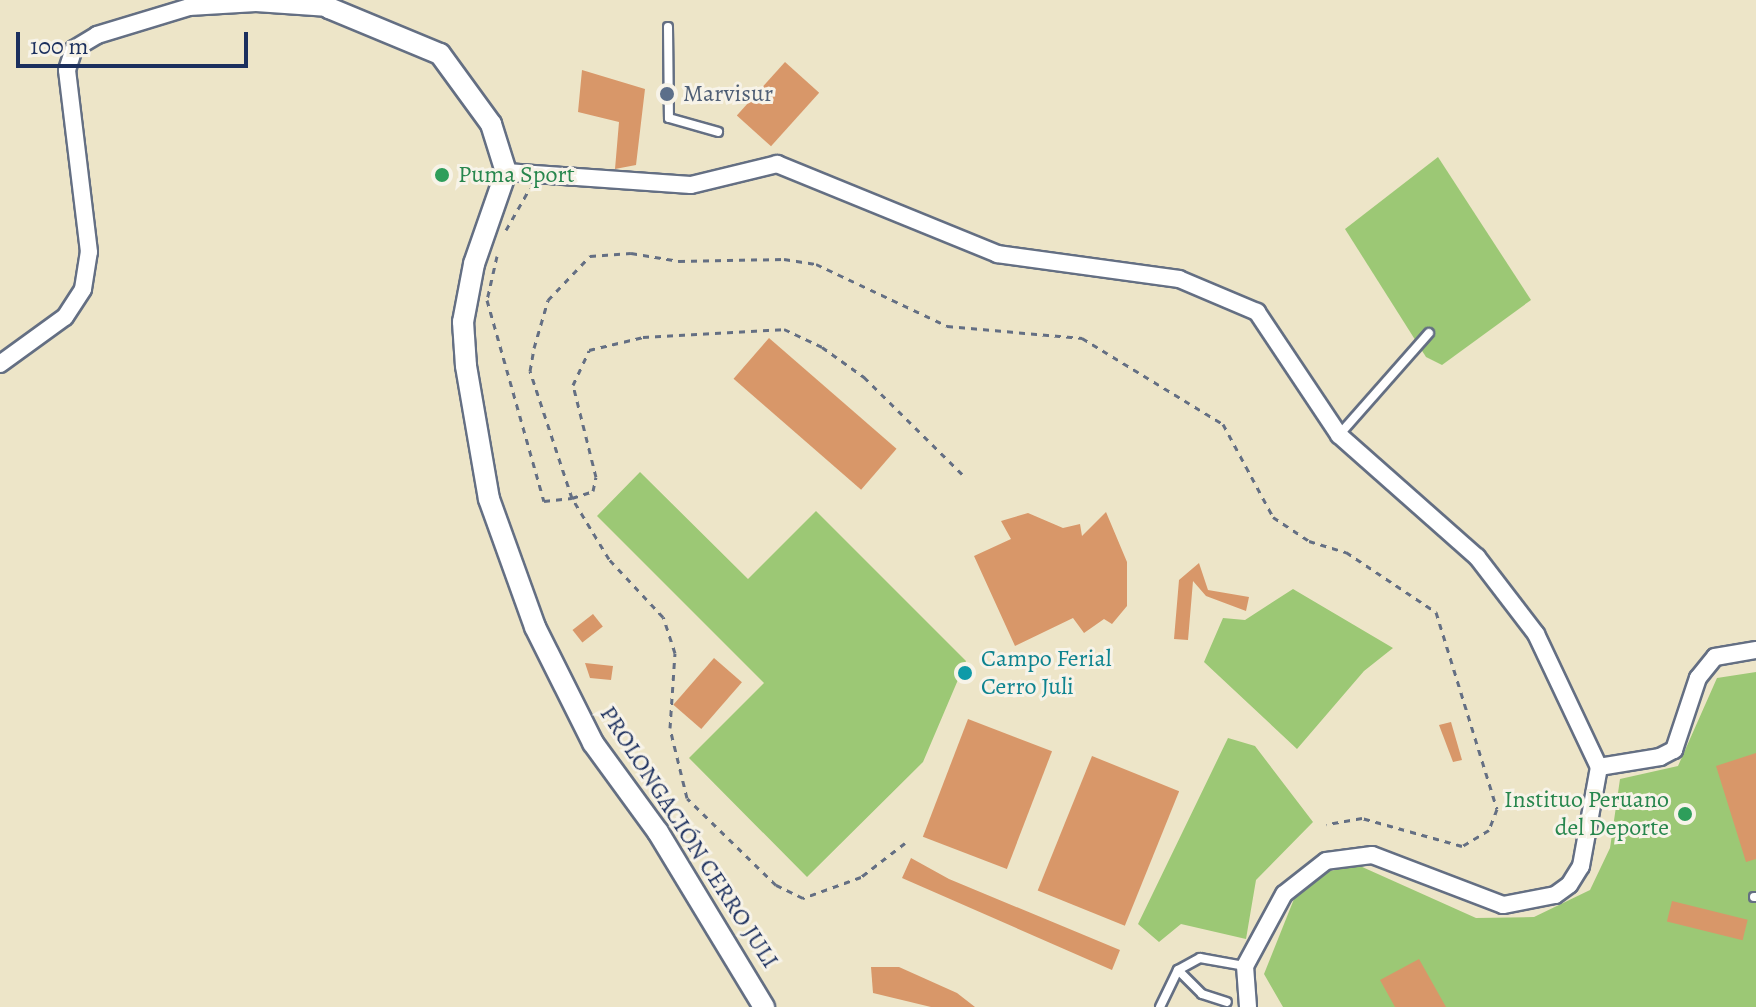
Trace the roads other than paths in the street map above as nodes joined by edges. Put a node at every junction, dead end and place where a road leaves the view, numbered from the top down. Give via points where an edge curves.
1 (326, 4) edge
2 (668, 27) dead end
3 (718, 132) dead end
4 (506, 172) junction
5 (1429, 333) dead end
6 (0, 364) edge
7 (1339, 435) junction
8 (1756, 650) edge
9 (1599, 767) junction
10 (1245, 966) junction
11 (1178, 970) junction
12 (1227, 1002) dead end
13 (764, 1007) edge
14 (1160, 1007) edge
15 (1248, 1007) edge

1 - 4 street via 440,54 491,124
1 - 6 street via 189,7 97,35 74,49 67,70 89,252 83,289 65,317
2 - 3 lane via 669,118
4 - 7 street via 691,185 777,164 997,254 1179,279 1257,312
4 - 13 street, PROLONGACIÓN CERRO JULI via 474,264 463,322 489,499 535,627 593,743 658,832
5 - 7 lane
7 - 9 street via 1449,530 1514,604 1536,634
8 - 9 street via 1715,657 1698,678 1674,750
9 - 10 street via 1581,866 1555,895 1503,905 1372,855 1337,858 1284,894
10 - 11 lane via 1200,958
10 - 15 street
11 - 12 lane via 1202,994
11 - 14 lane

